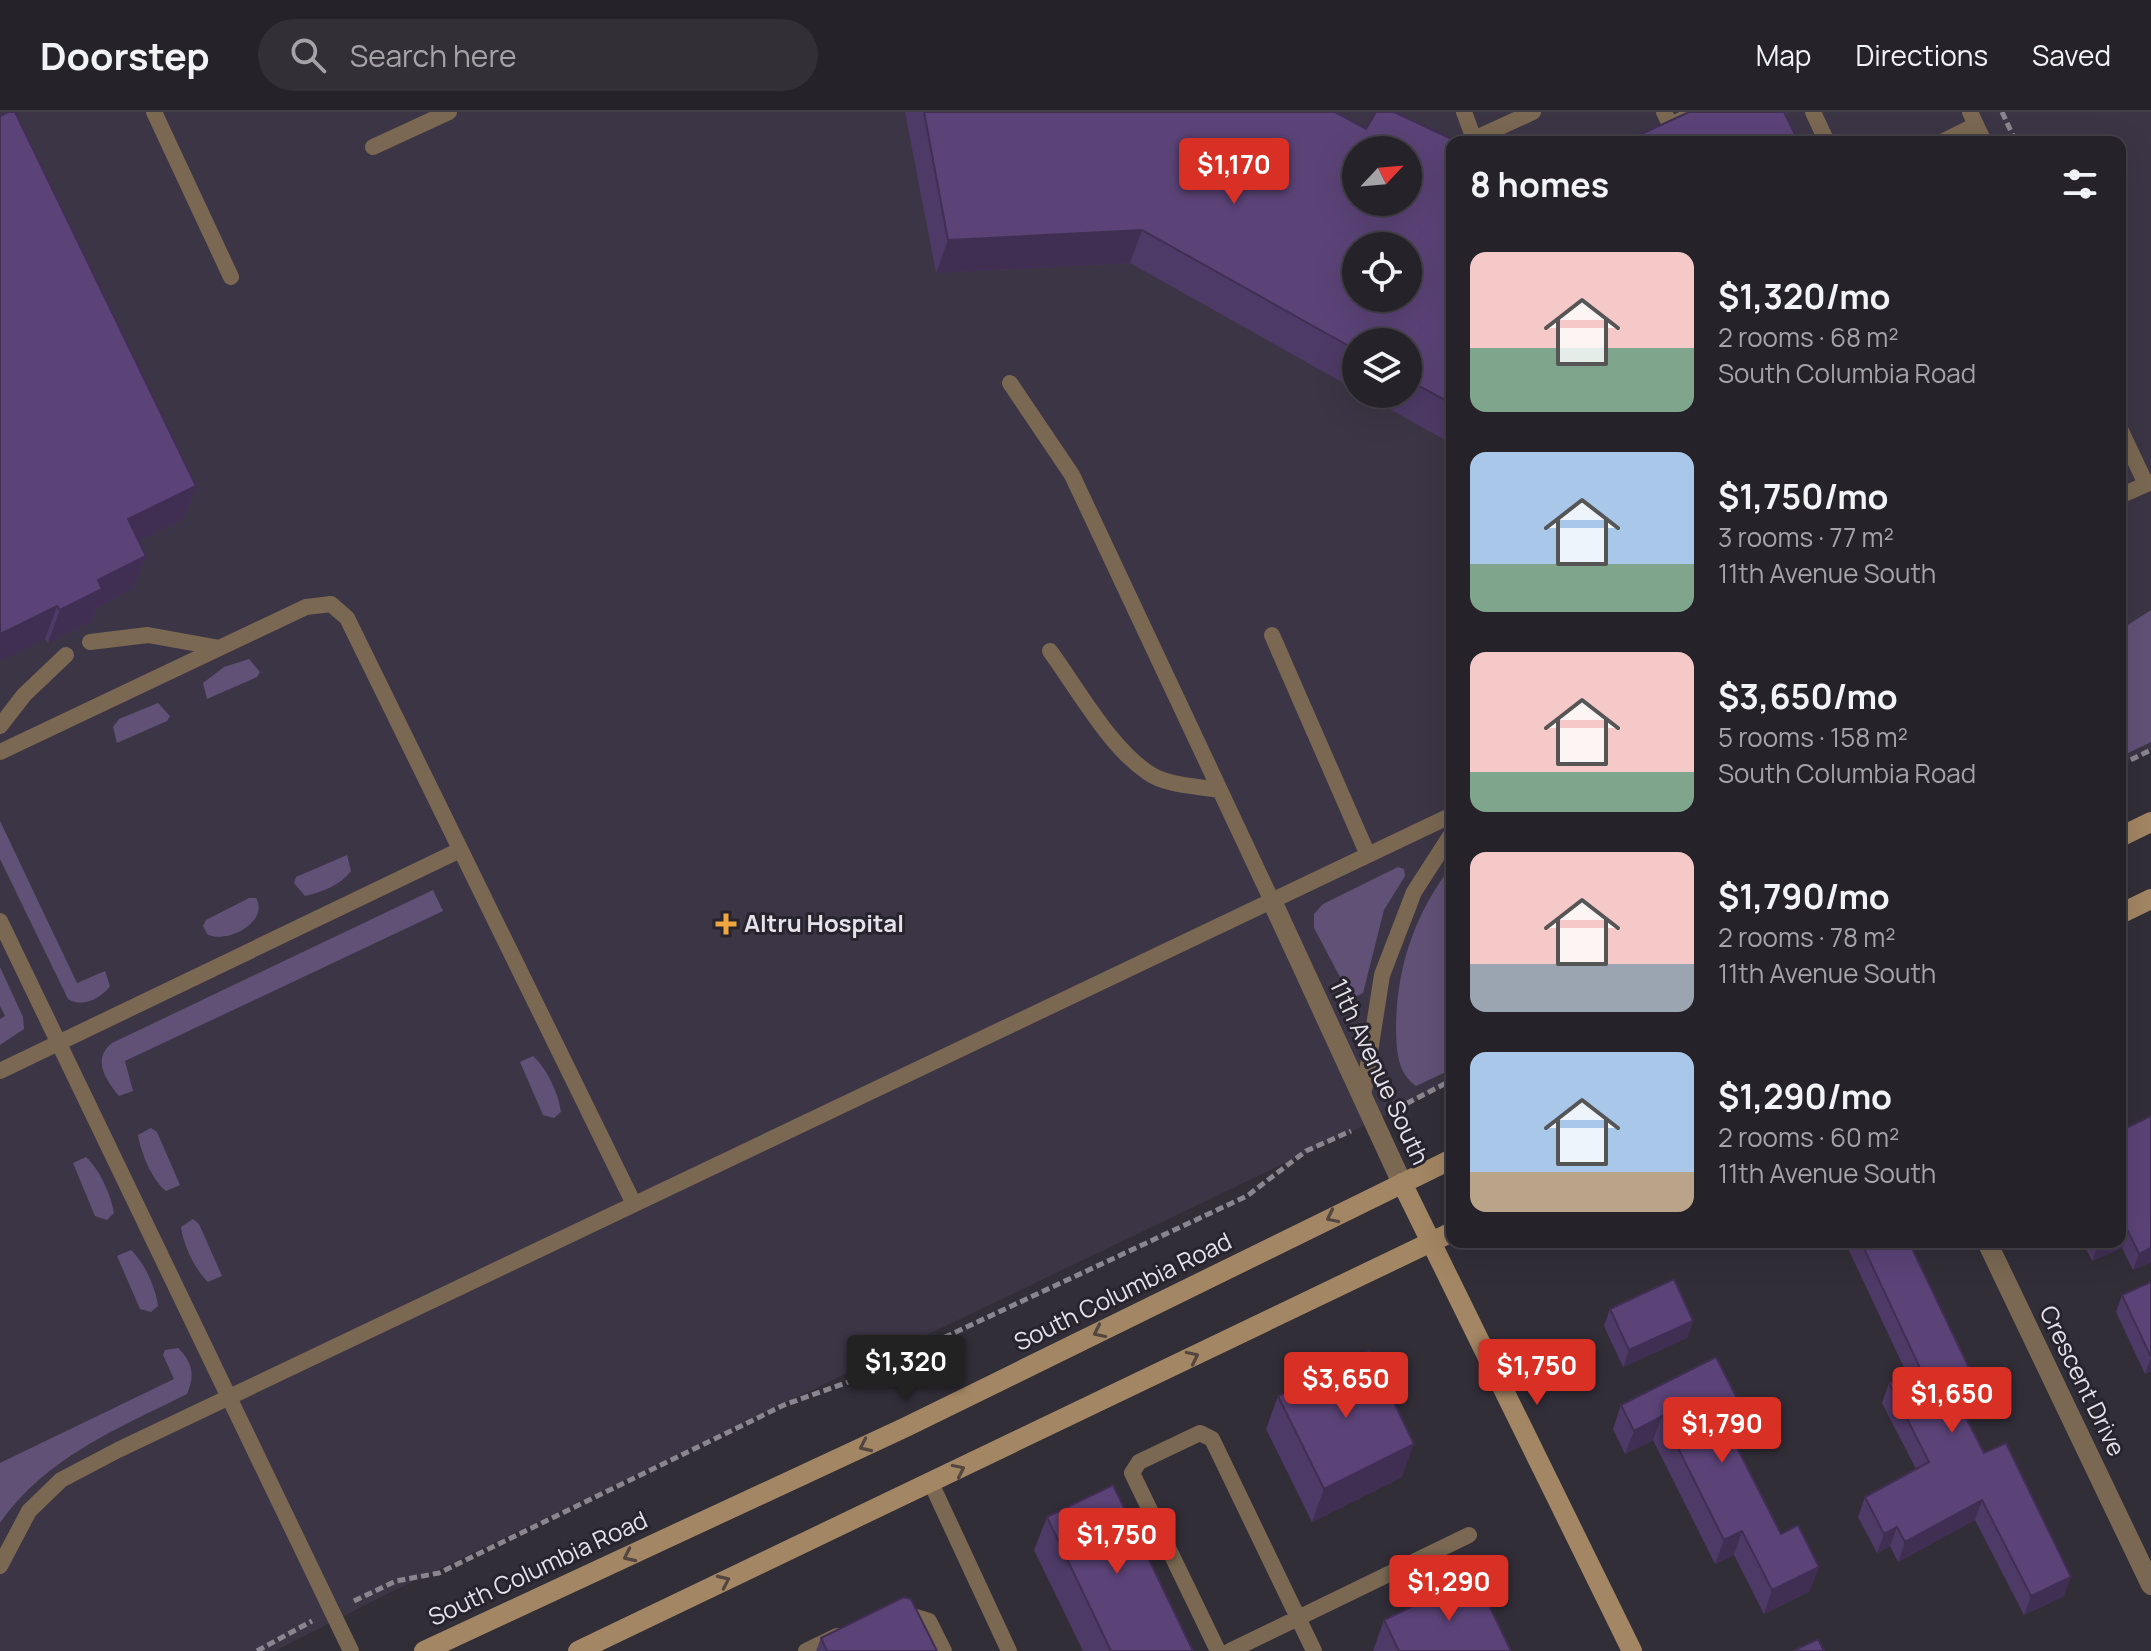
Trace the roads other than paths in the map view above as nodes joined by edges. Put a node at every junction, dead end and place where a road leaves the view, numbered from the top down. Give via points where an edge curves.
1 (154, 112) edge
2 (449, 112) edge
3 (1464, 112) edge
4 (1533, 112) edge
5 (1699, 112) edge
6 (1813, 112) edge
7 (432, 116) edge
8 (1973, 118) edge
9 (1664, 122) edge
10 (1469, 136) edge
11 (1479, 136) edge
12 (1824, 136) edge
13 (1950, 136) edge
14 (373, 147) dead end
15 (231, 277) dead end
16 (1010, 383) dead end
17 (2126, 441) edge
18 (2148, 483) edge
19 (2126, 493) edge
20 (1272, 635) dead end
21 (90, 642) dead end
22 (220, 648) junction
23 (1050, 651) dead end
24 (66, 655) dead end
25 (0, 726) edge
26 (0, 752) edge
27 (1219, 790) junction
28 (1446, 818) edge
29 (2151, 822) edge
30 (2126, 834) edge
31 (1446, 842) edge
32 (460, 850) junction
33 (1368, 855) junction
34 (2151, 899) edge
35 (1272, 901) junction
36 (2126, 911) edge
37 (0, 921) edge
38 (58, 1043) junction
39 (0, 1071) edge
40 (1363, 1097) junction
41 (1446, 1162) edge
42 (1402, 1183) junction
43 (634, 1204) junction
44 (1446, 1235) edge
45 (1432, 1242) junction
46 (1990, 1248) edge
47 (226, 1399) junction
48 (931, 1483) junction
49 (1469, 1535) dead end
50 (0, 1566) edge
51 (2151, 1585) edge
52 (890, 1609) edge
53 (1298, 1618) junction
54 (848, 1630) edge
55 (351, 1651) edge
56 (424, 1651) edge
57 (578, 1651) edge
58 (806, 1651) edge
59 (944, 1651) edge
60 (1009, 1651) edge
61 (1218, 1651) edge
62 (1230, 1651) edge
63 (1314, 1651) edge
64 (1632, 1651) edge

1 - 15 lane
2 - 7 lane
3 - 10 lane
4 - 11 lane
5 - 9 lane
6 - 12 lane
7 - 14 lane
8 - 13 lane
16 - 27 lane via 1072,475
17 - 18 lane
18 - 19 lane
20 - 33 lane
21 - 22 lane via 148,635
22 - 26 lane
22 - 32 lane via 306,607 331,604 347,618
23 - 27 lane via 1109,733 1147,773
24 - 25 lane
27 - 35 lane
28 - 33 lane
29 - 30 main road
31 - 40 lane via 1414,892 1382,975
32 - 38 lane
32 - 43 lane
33 - 35 lane
34 - 36 main road
35 - 40 street, 11th Avenue South
35 - 43 lane
37 - 38 lane
38 - 39 lane
38 - 47 lane
40 - 42 street, 11th Avenue South
41 - 42 main road, South Columbia Road
42 - 45 main road, 11th Avenue South
42 -> 56 main road, South Columbia Road via 906,1427
43 - 47 lane
44 - 45 main road
48 -> 45 main road
45 - 64 main road, 11th Avenue South
46 - 51 street, Crescent Drive
47 - 50 lane via 61,1480 29,1511
47 - 55 lane
57 -> 48 main road
48 - 60 lane
49 - 53 lane
52 - 59 lane via 929,1621
53 - 61 lane via 1212,1439 1200,1433 1139,1462 1132,1473
53 - 62 lane
53 - 63 lane
54 - 58 lane

